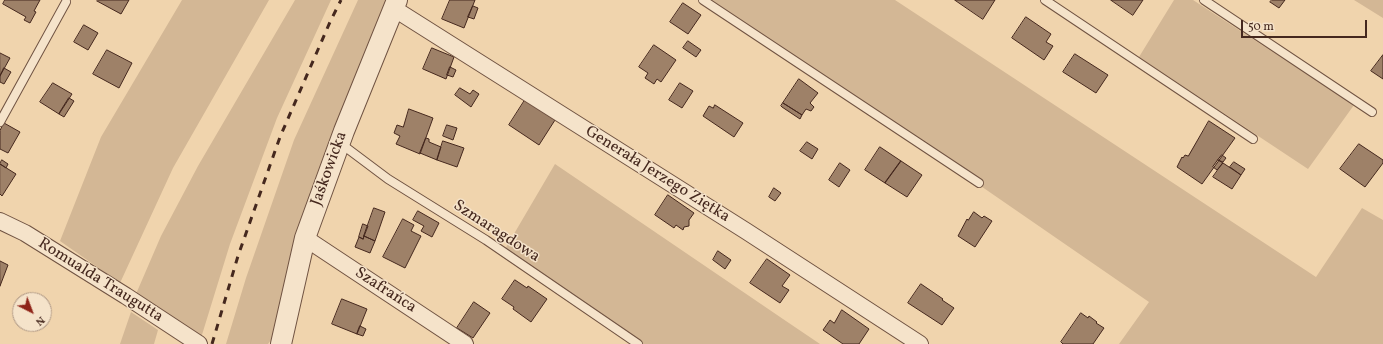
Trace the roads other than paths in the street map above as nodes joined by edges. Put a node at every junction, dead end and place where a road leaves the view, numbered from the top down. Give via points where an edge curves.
1 (703, 0) edge
2 (1045, 0) edge
3 (1204, 0) edge
4 (66, 2) dead end
5 (395, 4) edge
6 (1372, 112) dead end
7 (0, 122) edge
8 (1253, 138) dead end
9 (340, 143) junction
10 (979, 183) dead end
11 (0, 221) edge
12 (305, 238) junction
13 (199, 344) edge
14 (281, 344) edge
15 (464, 344) edge
16 (638, 344) edge
17 (920, 344) edge

1 - 10 lane
2 - 8 lane
3 - 6 lane
4 - 7 lane
5 - 9 street, Jaśkowicka
5 - 17 street, Generała Jerzego Ziętka
9 - 12 street, Jaśkowicka
9 - 16 lane, Szmaragdowa via 388,179 486,240
11 - 13 street, Romualda Traugutta via 25,233
12 - 14 street, Jaśkowicka
12 - 15 street, Szafrańca

